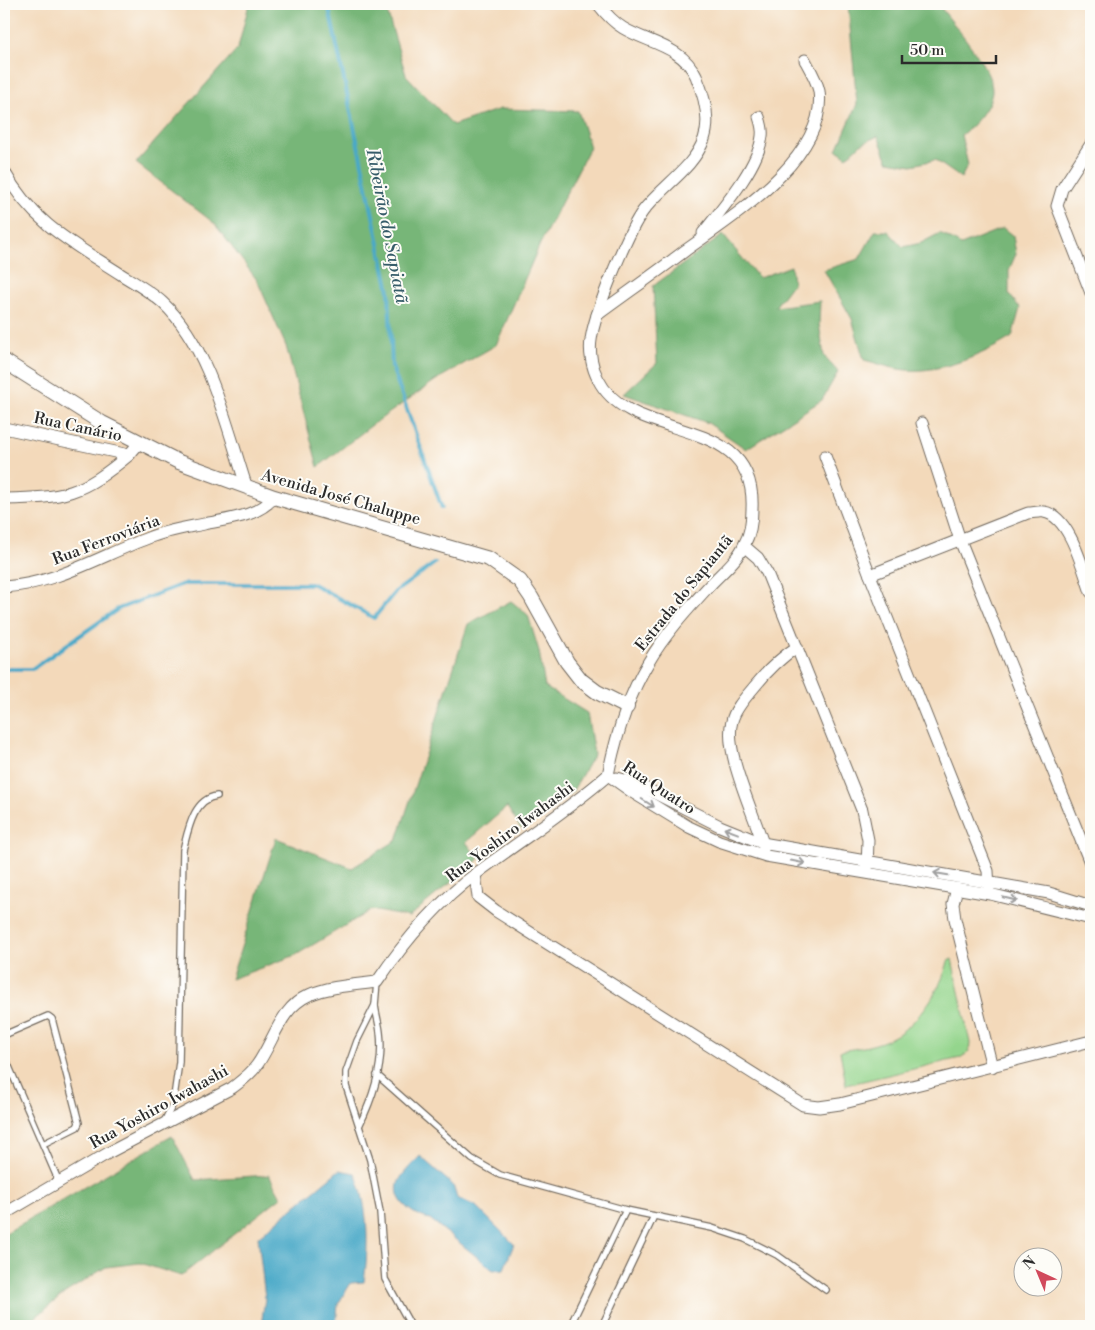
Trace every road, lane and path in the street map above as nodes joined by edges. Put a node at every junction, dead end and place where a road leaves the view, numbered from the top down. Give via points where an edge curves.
1 (598, 4) edge
2 (806, 60) dead end
3 (759, 117) dead end
4 (1091, 144) edge
5 (4, 171) edge
6 (695, 244) junction
7 (1091, 293) edge
8 (597, 315) junction
9 (4, 361) edge
10 (922, 423) dead end
11 (4, 428) edge
12 (139, 443) junction
13 (129, 454) junction
14 (825, 456) dead end
15 (247, 488) junction
16 (274, 497) junction
17 (4, 499) edge
18 (960, 540) junction
19 (744, 546) junction
20 (870, 576) junction
21 (4, 587) edge
22 (1091, 592) edge
23 (798, 647) junction
24 (627, 706) junction
25 (608, 775) junction
26 (217, 796) dead end
27 (762, 843) junction
28 (766, 856) junction
29 (1091, 865) edge
30 (867, 868) junction
31 (475, 874) junction
32 (957, 888) junction
33 (990, 888) junction
34 (1091, 906) edge
35 (1091, 919) edge
36 (377, 982) junction
37 (375, 1005) junction
38 (4, 1035) edge
39 (1091, 1041) edge
40 (4, 1056) edge
41 (992, 1067) junction
42 (377, 1075) junction
43 (163, 1124) junction
44 (359, 1126) junction
45 (43, 1144) junction
46 (59, 1182) junction
47 (626, 1210) junction
48 (4, 1214) edge
49 (654, 1216) junction
50 (826, 1290) dead end
51 (411, 1326) edge
52 (570, 1326) edge
53 (602, 1326) edge

1 - 8 street, Estrada do Sapiantã via 622,28 665,47 686,61 695,75 706,106 707,126 696,156 654,198 632,228
2 - 6 street via 819,90 818,108 803,149 759,198
3 - 6 street via 762,137 756,155 737,190
4 - 7 street via 1062,189 1057,206
5 - 15 street via 16,194 40,219 162,302 182,325 214,387
6 - 8 street
8 - 19 street, Estrada do Sapiantã via 590,340 592,361 598,380 614,400 629,410 714,441 744,464 751,485 752,510
9 - 12 street, Avenida José Chaluppe
10 - 18 street
11 - 13 street, Rua Canário
12 - 13 street, Rua Canário
12 - 15 street, Avenida José Chaluppe
13 - 17 street via 89,485 70,493 38,500
14 - 20 street
15 - 16 street, Avenida José Chaluppe
16 - 21 street, Rua Ferroviária via 253,513 165,532 62,575 25,586
16 - 24 street, Avenida José Chaluppe via 489,559 520,581 581,680 597,692
18 - 20 street
18 - 22 street via 1028,513 1045,512 1058,520 1068,533
18 - 29 street
19 - 23 street via 758,558 767,573
19 - 24 street, Estrada do Sapiantã via 648,662
20 - 33 street via 988,871
23 - 27 street via 779,658 767,671 742,702 732,721 732,752
23 - 30 street via 862,810 868,840
24 - 25 street, Estrada do Sapiantã via 616,736
27 -> 25 street, Rua Quatro via 720,826 633,782
25 -> 28 street, Rua Quatro via 689,827 719,841
25 - 31 street, Rua Yoshiro Iwahashi
26 - 43 lane via 210,797 197,808 189,824 183,850 179,1062 173,1104
27 - 28 street
27 - 30 street, Rua Quatro
28 -> 30 street, Rua Quatro
30 - 32 street, Rua Quatro
33 -> 30 street, Rua Quatro
31 - 36 street, Rua Yoshiro Iwahashi via 414,933
31 - 41 street via 478,897 496,911 803,1105 840,1104
32 - 33 street, Rua Quatro
32 - 41 street via 952,904
33 - 34 street, Rua Quatro via 1049,893
33 -> 35 street, Rua Quatro
36 - 37 lane
36 - 43 street, Rua Yoshiro Iwahashi via 309,995 280,1022 248,1076 232,1088
37 - 42 lane via 381,1052
37 - 44 lane via 346,1072 346,1086
38 - 45 lane via 48,1016 52,1019 79,1123
39 - 41 street
40 - 45 lane
42 - 44 lane
42 - 47 lane via 472,1159 500,1175
43 - 46 street, Rua Yoshiro Iwahashi
44 - 51 lane via 370,1160 380,1212 385,1279
45 - 46 lane
46 - 48 street, Rua Yoshiro Iwahashi
47 - 49 lane
47 - 52 lane
49 - 50 lane via 712,1228 745,1239 778,1255
49 - 53 lane

